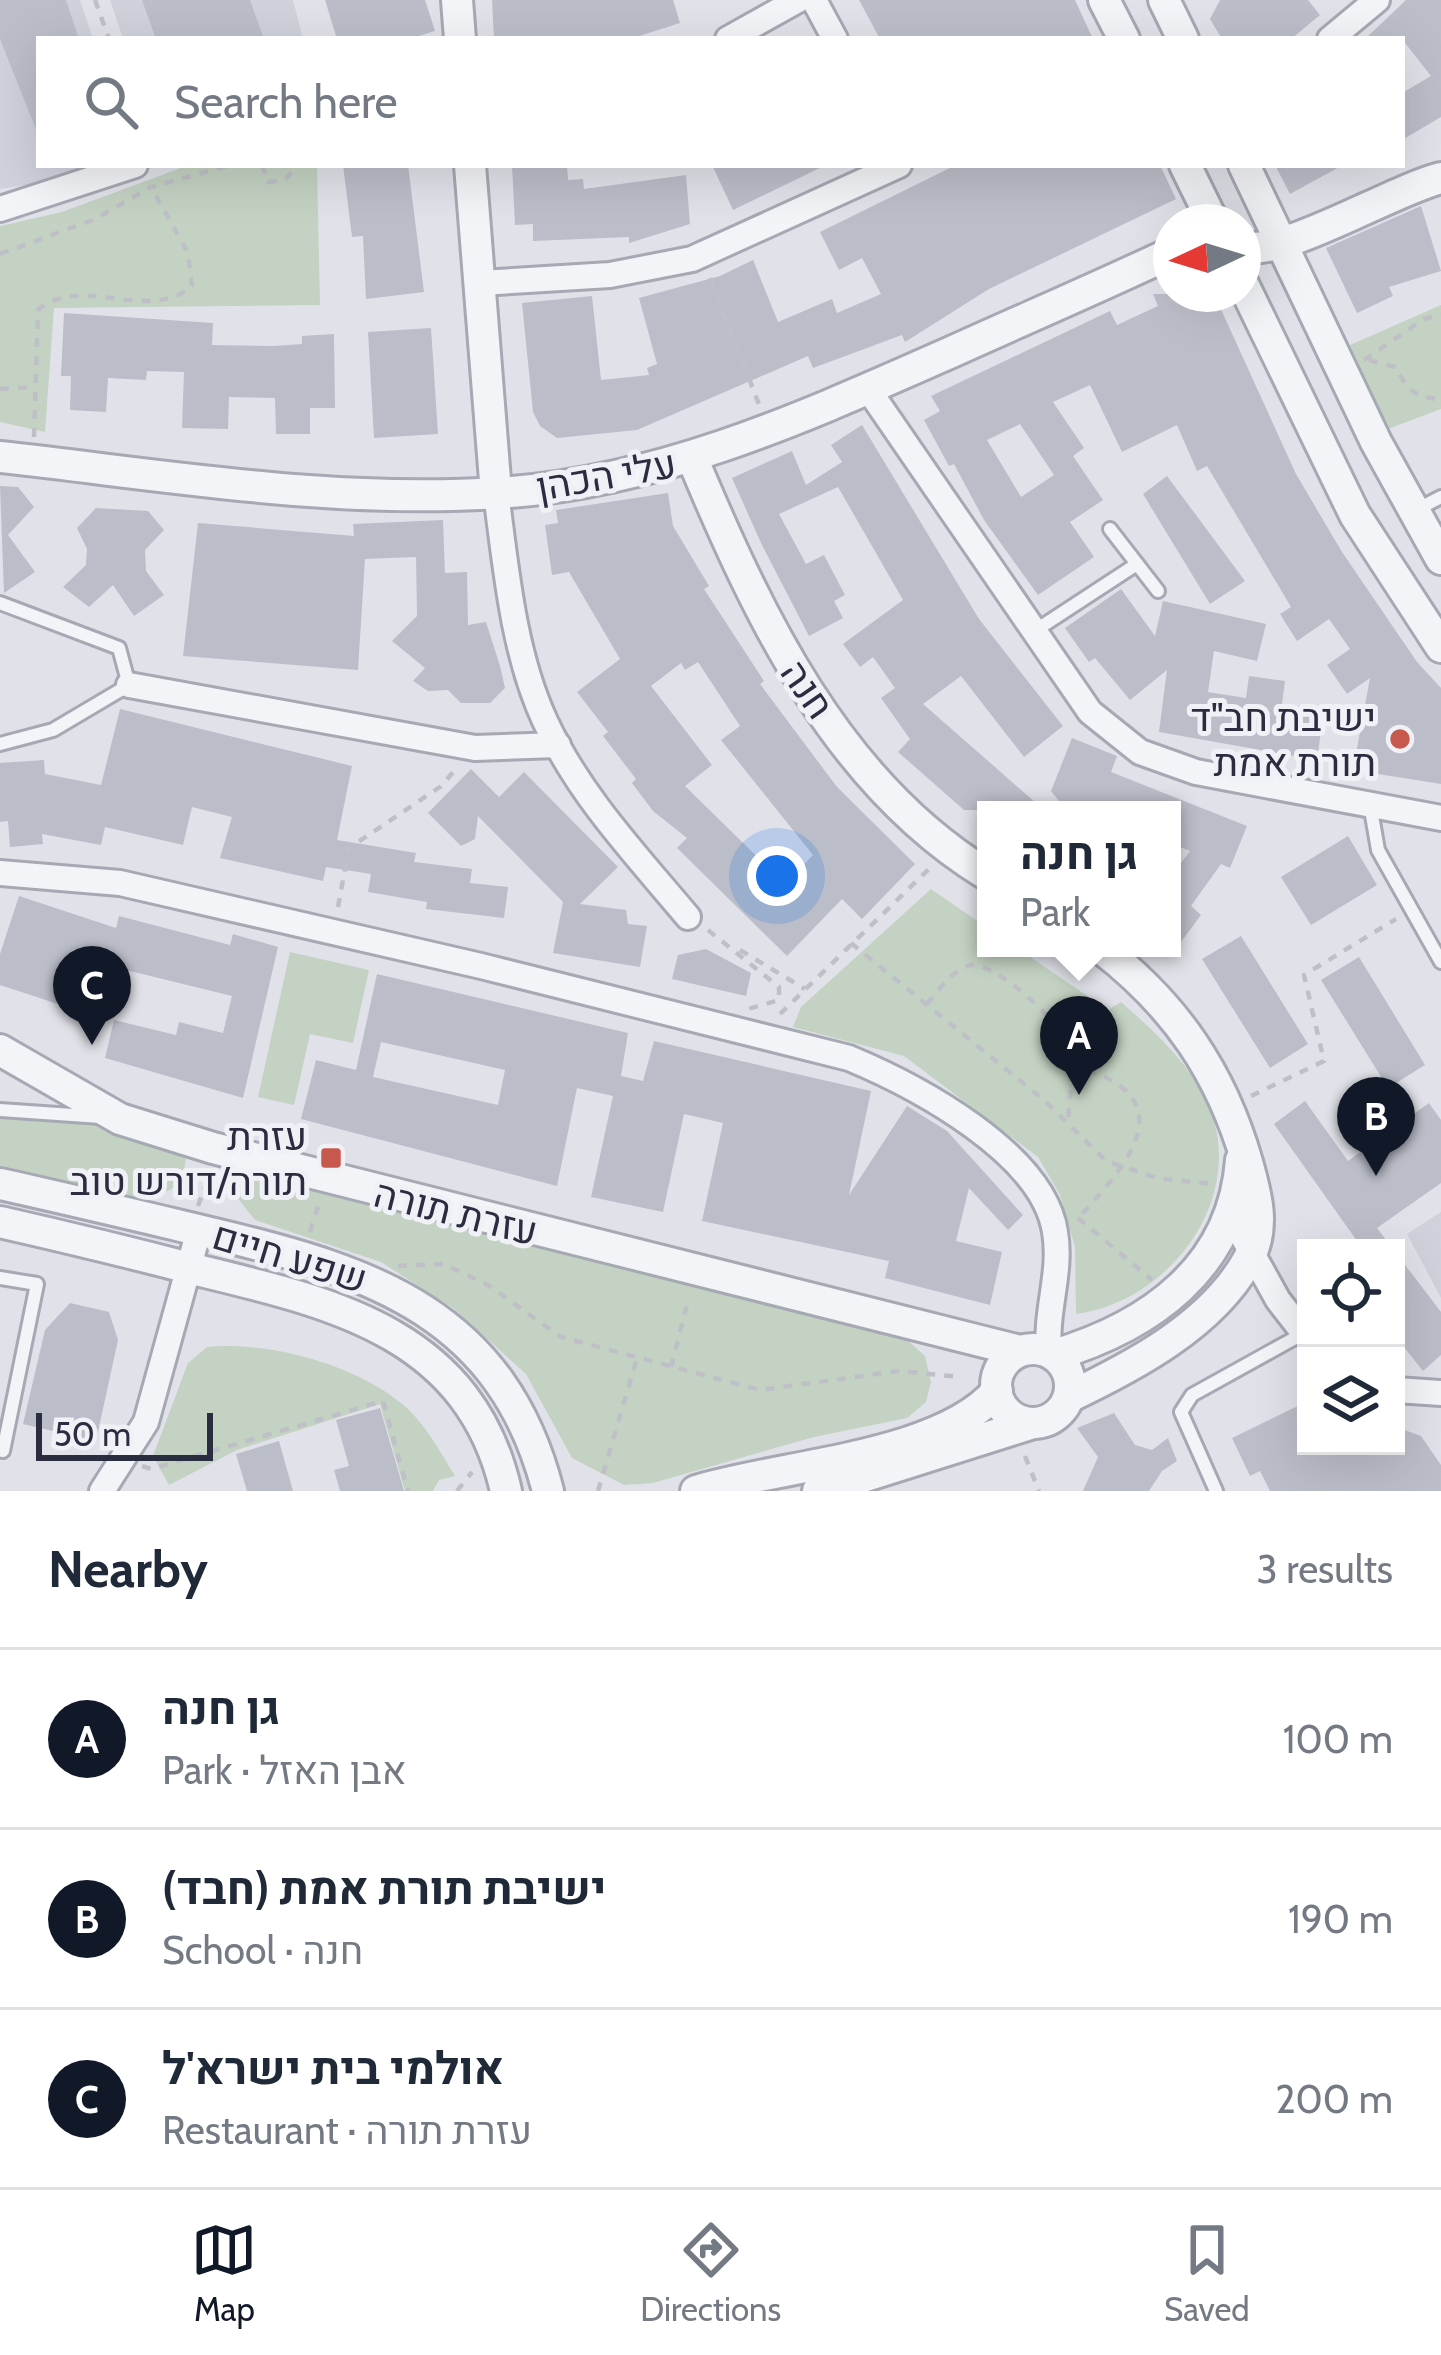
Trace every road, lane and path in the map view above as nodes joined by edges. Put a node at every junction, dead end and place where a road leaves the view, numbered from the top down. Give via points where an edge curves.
1 (95, 0) edge
2 (457, 0) edge
3 (798, 0) edge
4 (814, 0) edge
5 (1104, 0) edge
6 (1164, 0) edge
7 (1376, 0) edge
8 (108, 36) edge
9 (460, 36) edge
10 (733, 36) edge
11 (833, 36) edge
12 (1122, 36) edge
13 (1182, 36) edge
14 (1334, 36) edge
15 (1441, 164) edge
16 (126, 168) edge
17 (220, 168) edge
18 (263, 168) edge
19 (296, 168) edge
20 (470, 168) edge
21 (892, 168) edge
22 (1186, 168) edge
23 (1245, 168) edge
24 (1441, 178) edge
25 (1410, 186) junction
26 (151, 187) junction
27 (1204, 204) edge
28 (0, 209) edge
29 (1283, 244) junction
30 (1261, 246) edge
31 (0, 254) edge
32 (701, 255) junction
33 (1153, 261) edge
34 (480, 283) junction
35 (1256, 312) edge
36 (1441, 315) edge
37 (35, 387) junction
38 (0, 389) edge
39 (868, 389) junction
40 (1441, 399) edge
41 (769, 429) junction
42 (0, 457) edge
43 (692, 460) junction
44 (34, 461) junction
45 (496, 493) junction
46 (1441, 497) edge
47 (1413, 511) junction
48 (1110, 529) dead end
49 (1441, 559) edge
50 (1137, 563) junction
51 (1158, 591) dead end
52 (0, 603) edge
53 (1032, 632) junction
54 (1441, 646) edge
55 (129, 685) junction
56 (0, 744) edge
57 (558, 745) junction
58 (475, 748) junction
59 (1370, 805) junction
60 (1441, 818) edge
61 (950, 848) junction
62 (977, 868) edge
63 (0, 873) edge
64 (1412, 910) junction
65 (688, 917) joint
66 (333, 932) junction
67 (719, 938) junction
68 (851, 943) junction
69 (1110, 957) edge
70 (1441, 962) edge
71 (805, 989) junction
72 (926, 1005) junction
73 (750, 1033) junction
74 (0, 1050) edge
75 (1070, 1065) junction
76 (0, 1110) edge
77 (1233, 1115) junction
78 (121, 1118) junction
79 (1068, 1124) junction
80 (219, 1149) junction
81 (1126, 1168) junction
82 (325, 1179) junction
83 (0, 1184) edge
84 (1036, 1184) junction
85 (1236, 1202) junction
86 (1078, 1218) junction
87 (0, 1222) edge
88 (194, 1229) junction
89 (1253, 1246) junction
90 (304, 1255) junction
91 (190, 1268) junction
92 (695, 1271) junction
93 (364, 1275) junction
94 (0, 1278) edge
95 (1172, 1296) junction
96 (1297, 1324) edge
97 (930, 1328) junction
98 (1297, 1338) edge
99 (1037, 1352) junction
100 (637, 1358) junction
101 (671, 1367) junction
102 (960, 1377) dead end
103 (996, 1387) junction
104 (1405, 1391) edge
105 (1441, 1393) edge
106 (1069, 1397) junction
107 (1024, 1432) junction
108 (3, 1450) dead end
109 (125, 1461) junction
110 (102, 1491) edge
111 (408, 1491) edge
112 (506, 1491) edge
113 (548, 1491) edge
114 (598, 1491) edge
115 (696, 1491) edge
116 (818, 1491) edge
117 (1040, 1491) edge
118 (1216, 1491) edge

1 - 8 path
2 - 9 street
3 - 10 street
4 - 11 street
5 - 12 street
6 - 13 street
7 - 14 street
15 - 25 street
16 - 28 street
17 - 26 path
18 - 19 path via 268,182 286,180
20 - 34 street
21 - 32 street
22 - 27 street
23 - 29 street
24 - 25 street
25 - 29 street
26 - 31 path via 95,219
26 - 37 path via 188,253 192,286 168,302 50,300 35,325
29 - 30 street
29 - 47 street
32 - 34 street via 610,275
32 - 41 path
33 - 39 street, עלי הכהן
34 - 45 street
35 - 54 street via 1354,515
36 - 40 path via 1360,363 1394,367 1409,391
37 - 38 path
37 - 44 path
39 - 41 street, עלי הכהן
39 - 53 street
41 - 43 street, עלי הכהן
42 - 44 street, עלי הכהן
43 - 45 street, עלי הכהן
43 - 61 street, חנה via 793,671 894,798
44 - 45 street, עלי הכהן via 337,494
45 - 57 street via 530,684
46 - 47 lane
47 - 49 street
48 - 50 lane
50 - 51 lane
50 - 53 lane
52 - 55 lane via 119,647
53 - 59 street via 1090,712 1140,752 1196,772
55 - 56 lane via 52,730
55 - 58 street
57 - 58 street
57 - 65 street via 598,810
58 - 66 path via 440,787 349,848
59 - 60 street
59 - 64 lane via 1378,850
61 - 62 street, חנה
61 - 68 path
63 - 66 street via 120,883
64 - 70 lane
64 - 77 path via 1304,975 1324,1061
65 - 67 path
66 - 73 street
67 - 71 path
67 - 73 path via 778,987 772,1006 749,1007
68 - 71 path
68 - 72 path
69 - 77 street via 1197,1045
71 - 73 path
72 - 75 path via 954,974 971,964 991,966 1065,1039
72 - 79 path
73 - 84 street via 901,1080 1015,1160
74 - 78 street, עזרת תורה
75 - 79 path
75 - 81 path via 1114,1081 1130,1098 1139,1137
76 - 78 lane
77 - 85 street via 1242,1153
77 - 89 street via 1258,1199
78 - 80 street, עזרת תורה
79 - 81 path via 1106,1161
80 - 82 street, עזרת תורה
80 - 88 path
81 - 85 path
81 - 86 path
82 - 90 path
82 - 92 street, עזרת תורה
83 - 88 street, שפע חיים
84 - 86 path
84 - 99 street via 1056,1237
85 - 89 street
85 - 95 street via 1196,1274
86 - 95 path
87 - 91 street, שפע חיים
88 - 90 street, שפע חיים
88 - 91 street
89 - 96 street
89 - 106 street via 1221,1297 1181,1332
90 - 93 street, שפע חיים
91 - 109 street via 146,1422
91 - 112 street, שפע חיים via 331,1305 408,1343 477,1417
92 - 97 street, עזרת תורה
92 - 101 path
93 - 100 path via 444,1264 560,1337
93 - 113 street, שפע חיים via 430,1312 490,1369 523,1420
94 - 108 lane via 37,1285
95 - 99 street via 1124,1330
97 - 99 street, עזרת תורה
97 - 103 street, עזרת תורה via 965,1349
98 - 118 lane via 1192,1395 1181,1412
99 - 103 street via 1005,1362
99 - 106 street via 1068,1374
100 - 101 path
100 - 114 path
101 - 102 path via 760,1390 898,1372
103 - 107 street
103 - 115 street via 982,1407 928,1434
104 - 105 street
106 - 107 street via 1054,1418
107 - 116 street
107 - 117 path
109 - 110 street
109 - 111 path via 152,1469 383,1401

